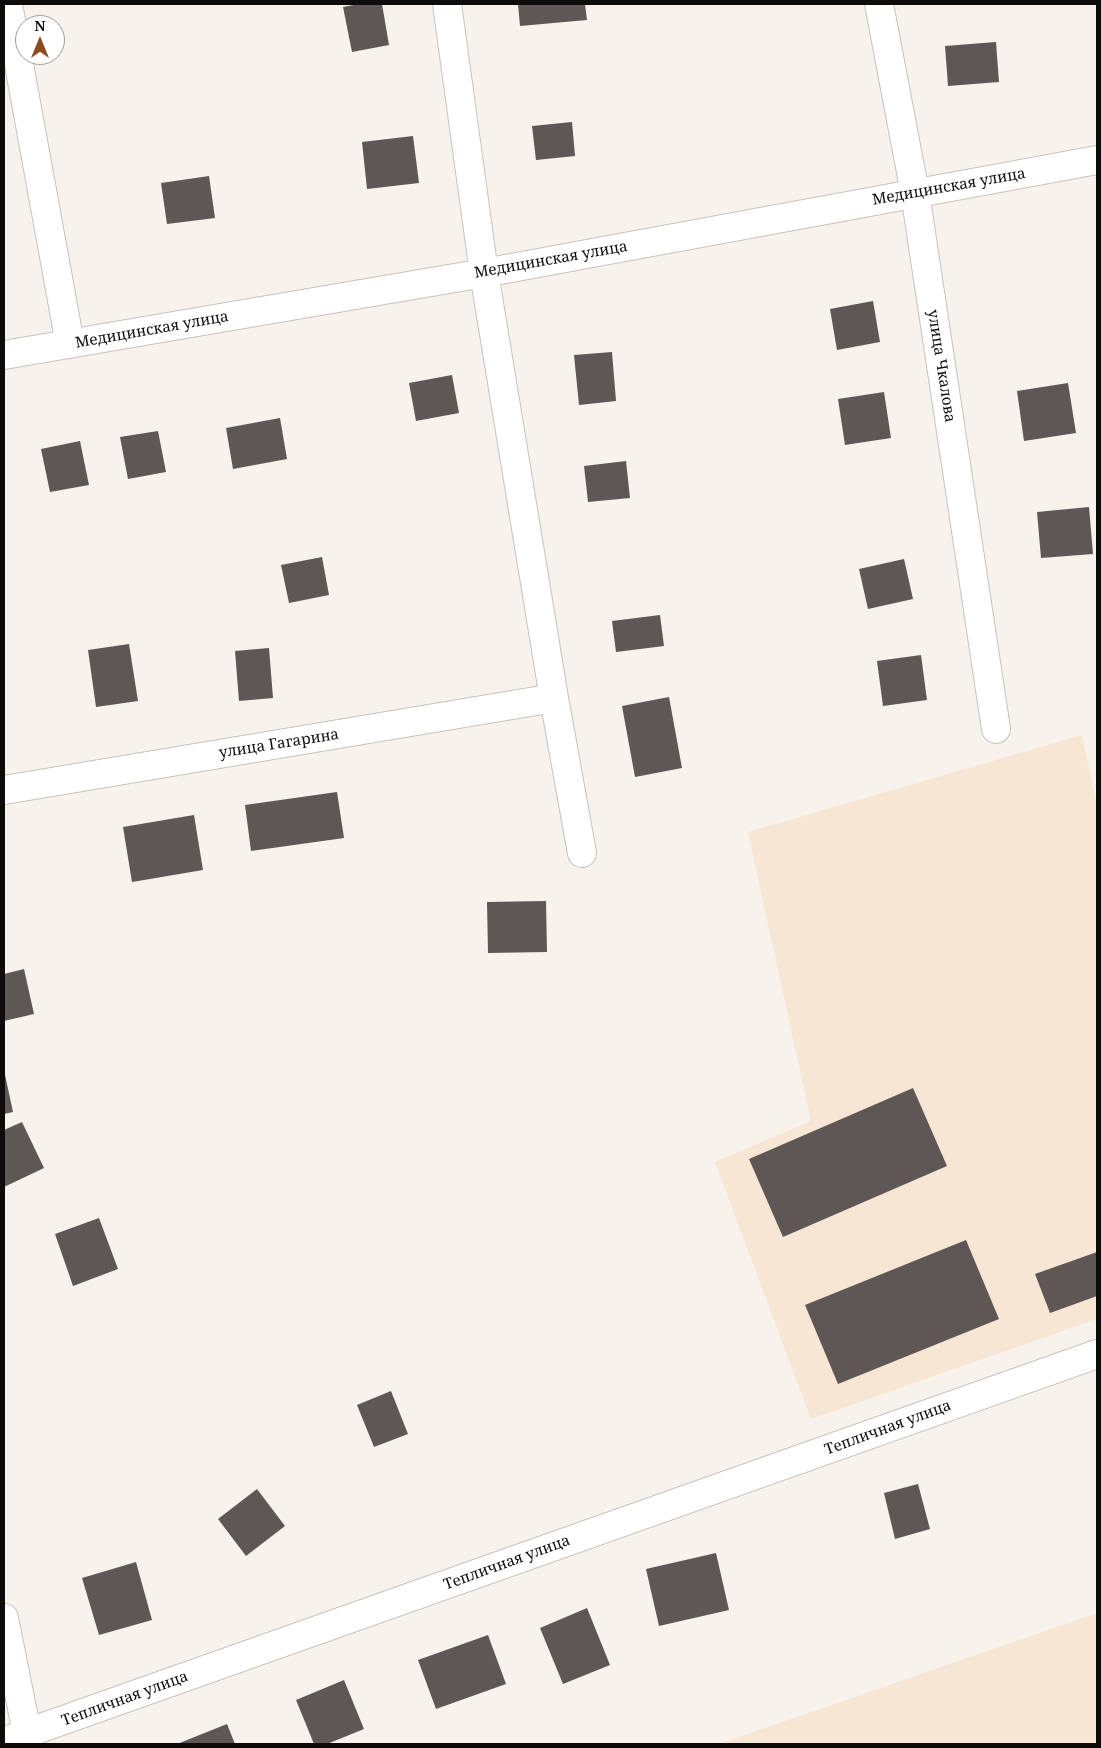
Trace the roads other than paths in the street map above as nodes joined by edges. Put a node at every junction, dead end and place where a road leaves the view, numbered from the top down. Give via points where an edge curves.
1 (8, 4) edge
2 (446, 4) edge
3 (879, 4) edge
4 (1097, 160) edge
5 (915, 193) junction
6 (484, 273) junction
7 (70, 344) junction
8 (4, 355) edge
9 (554, 698) junction
10 (996, 729) dead end
11 (4, 790) edge
12 (582, 854) dead end
13 (1097, 1354) edge
14 (4, 1618) edge
15 (15, 1738) edge

1 - 7 street
2 - 6 street
3 - 5 street, улица Чкалова
4 - 5 street, Медицинская улица
5 - 6 street, Медицинская улица
5 - 10 street, улица Чкалова
6 - 7 street, Медицинская улица
6 - 9 street
7 - 8 street, Медицинская улица
9 - 11 street, улица Гагарина
9 - 12 street
13 - 15 street, Тепличная улица
14 - 15 street, Тепличная улица

